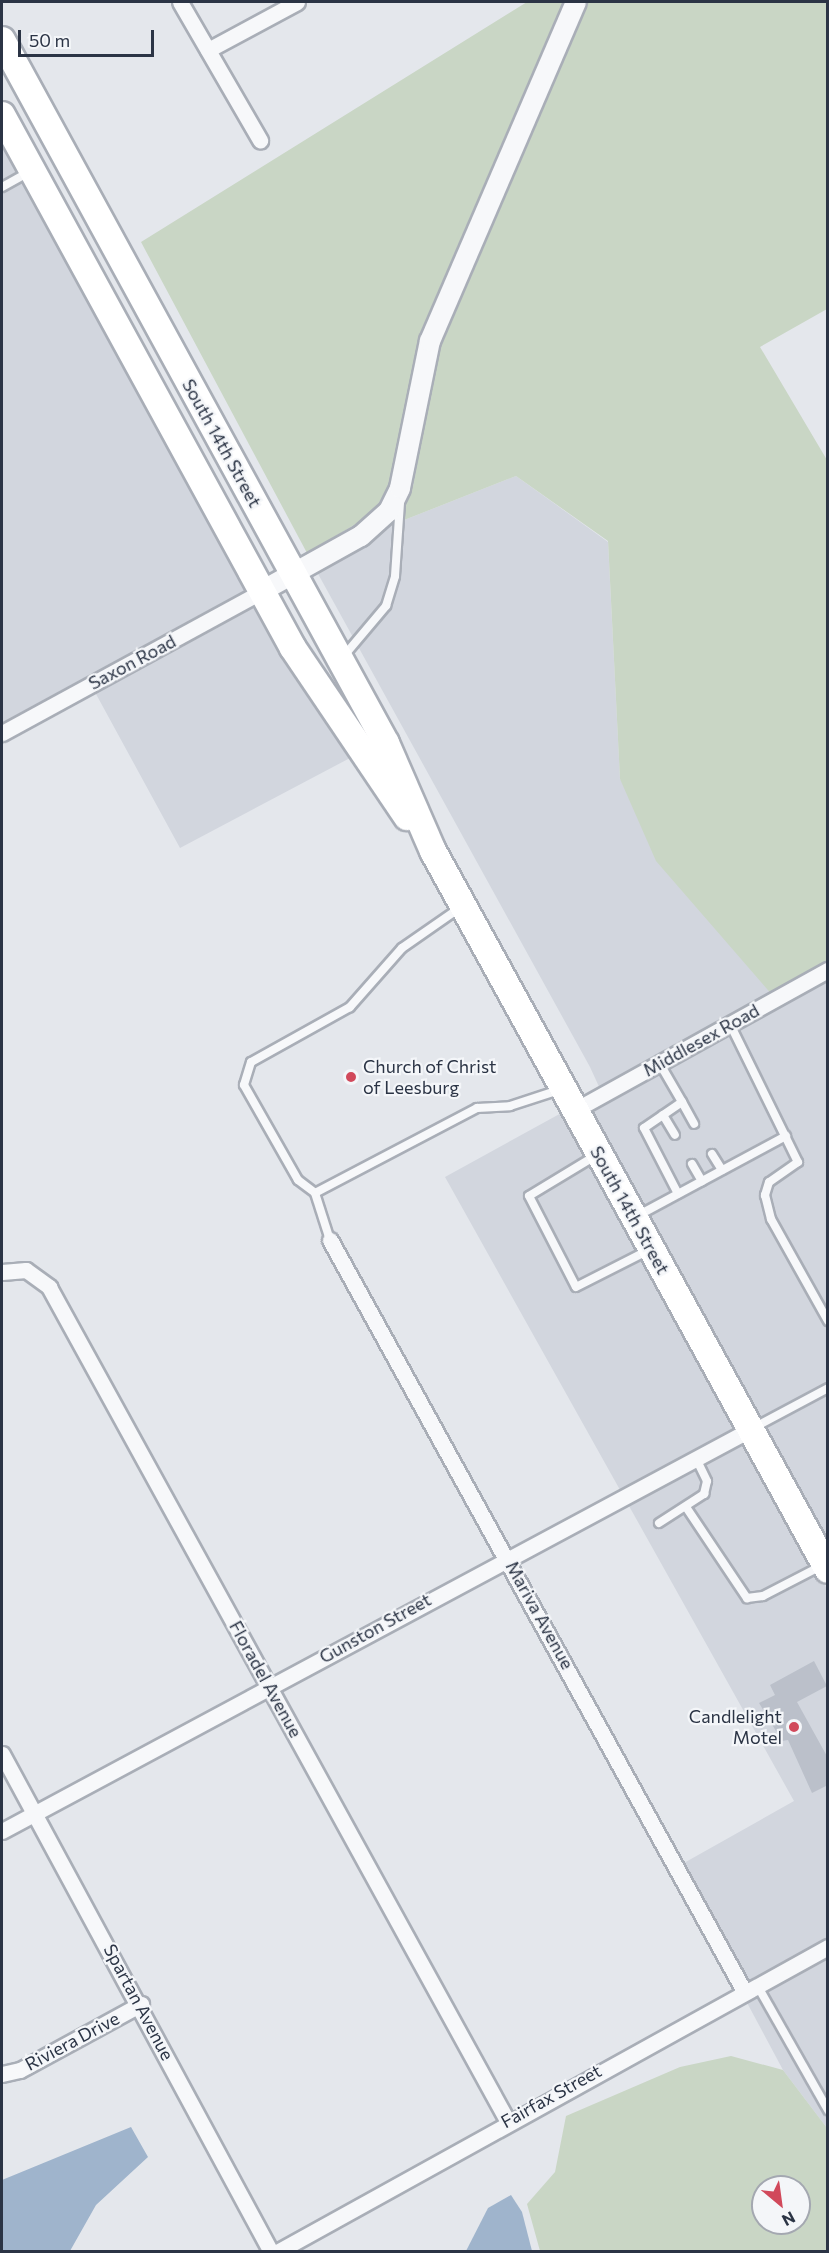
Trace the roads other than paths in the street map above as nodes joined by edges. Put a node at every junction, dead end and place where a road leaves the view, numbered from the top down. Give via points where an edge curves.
1 (180, 2) edge
2 (297, 2) edge
3 (576, 2) edge
4 (2, 40) edge
5 (208, 50) junction
6 (2, 115) edge
7 (260, 140) dead end
8 (32, 171) junction
9 (2, 187) edge
10 (400, 488) junction
11 (294, 573) junction
12 (262, 591) junction
13 (340, 660) junction
14 (2, 733) edge
15 (433, 851) junction
16 (463, 906) junction
17 (828, 970) edge
18 (730, 1024) junction
19 (660, 1064) junction
20 (569, 1100) junction
21 (682, 1102) junction
22 (663, 1115) junction
23 (694, 1124) dead end
24 (675, 1135) dead end
25 (786, 1136) junction
26 (599, 1154) junction
27 (712, 1154) dead end
28 (692, 1164) dead end
29 (722, 1170) junction
30 (702, 1181) junction
31 (315, 1193) junction
32 (678, 1194) junction
33 (634, 1217) junction
34 (330, 1240) joint
35 (652, 1249) junction
36 (2, 1272) edge
37 (828, 1321) edge
38 (828, 1388) edge
39 (751, 1429) junction
40 (696, 1458) junction
41 (686, 1507) junction
42 (659, 1523) dead end
43 (507, 1556) junction
44 (826, 1567) edge
45 (270, 1686) junction
46 (2, 1754) edge
47 (35, 1814) junction
48 (2, 1832) edge
49 (828, 1947) edge
50 (751, 1988) junction
51 (141, 2004) junction
52 (2, 2074) edge
53 (828, 2110) edge
54 (507, 2120) junction
55 (271, 2252) edge
56 (277, 2252) edge

1 - 5 street
2 - 5 street
3 - 10 street via 430,341
4 - 11 highway, South 14th Street
5 - 7 street
6 - 8 highway, South 14th Street
8 - 9 lane
8 - 12 highway, South 14th Street
10 - 11 street via 377,523
10 - 13 lane via 395,576 386,606
11 - 12 street
11 - 13 highway, South 14th Street
12 - 14 street, Saxon Road
12 - 15 highway, South 14th Street via 364,759
13 - 15 highway, South 14th Street via 386,743
15 - 16 highway, South 14th Street
16 - 20 highway, South 14th Street
16 - 31 lane via 402,948 350,1007 251,1062 246,1070 244,1085 292,1170
17 - 18 street, Middlesex Road
18 - 19 street, Middlesex Road
18 - 25 lane
19 - 20 street, Middlesex Road
19 - 21 lane
20 - 26 highway, South 14th Street
20 - 31 lane via 477,1108
21 - 22 lane
21 - 23 lane
22 - 24 lane
22 - 32 lane via 644,1128
25 - 29 lane
25 - 37 lane via 798,1162 770,1182 765,1196 771,1219
26 - 33 highway, South 14th Street
26 - 35 lane via 529,1196 576,1287
27 - 29 lane
28 - 30 lane
29 - 30 lane
30 - 32 lane
31 - 34 lane
32 - 33 lane
33 - 35 highway, South 14th Street
34 - 43 street, Mariva Avenue
35 - 39 highway, South 14th Street
36 - 45 street, Floradel Avenue via 26,1270 49,1287
38 - 39 lane
39 - 40 street, Gunston Street
39 - 44 highway, South 14th Street
40 - 41 lane via 707,1487
40 - 43 street, Gunston Street
41 - 42 lane
41 - 44 lane via 747,1598 764,1596
43 - 45 street, Gunston Street
43 - 50 street, Mariva Avenue
45 - 47 street, Gunston Street
45 - 54 street, Floradel Avenue
46 - 47 street, Spartan Avenue
47 - 48 street, Gunston Street
47 - 51 street, Spartan Avenue
49 - 50 street, Fairfax Street
50 - 53 lane
50 - 54 street, Fairfax Street
51 - 52 street, Riviera Drive
51 - 55 street, Spartan Avenue
54 - 56 street, Fairfax Street

